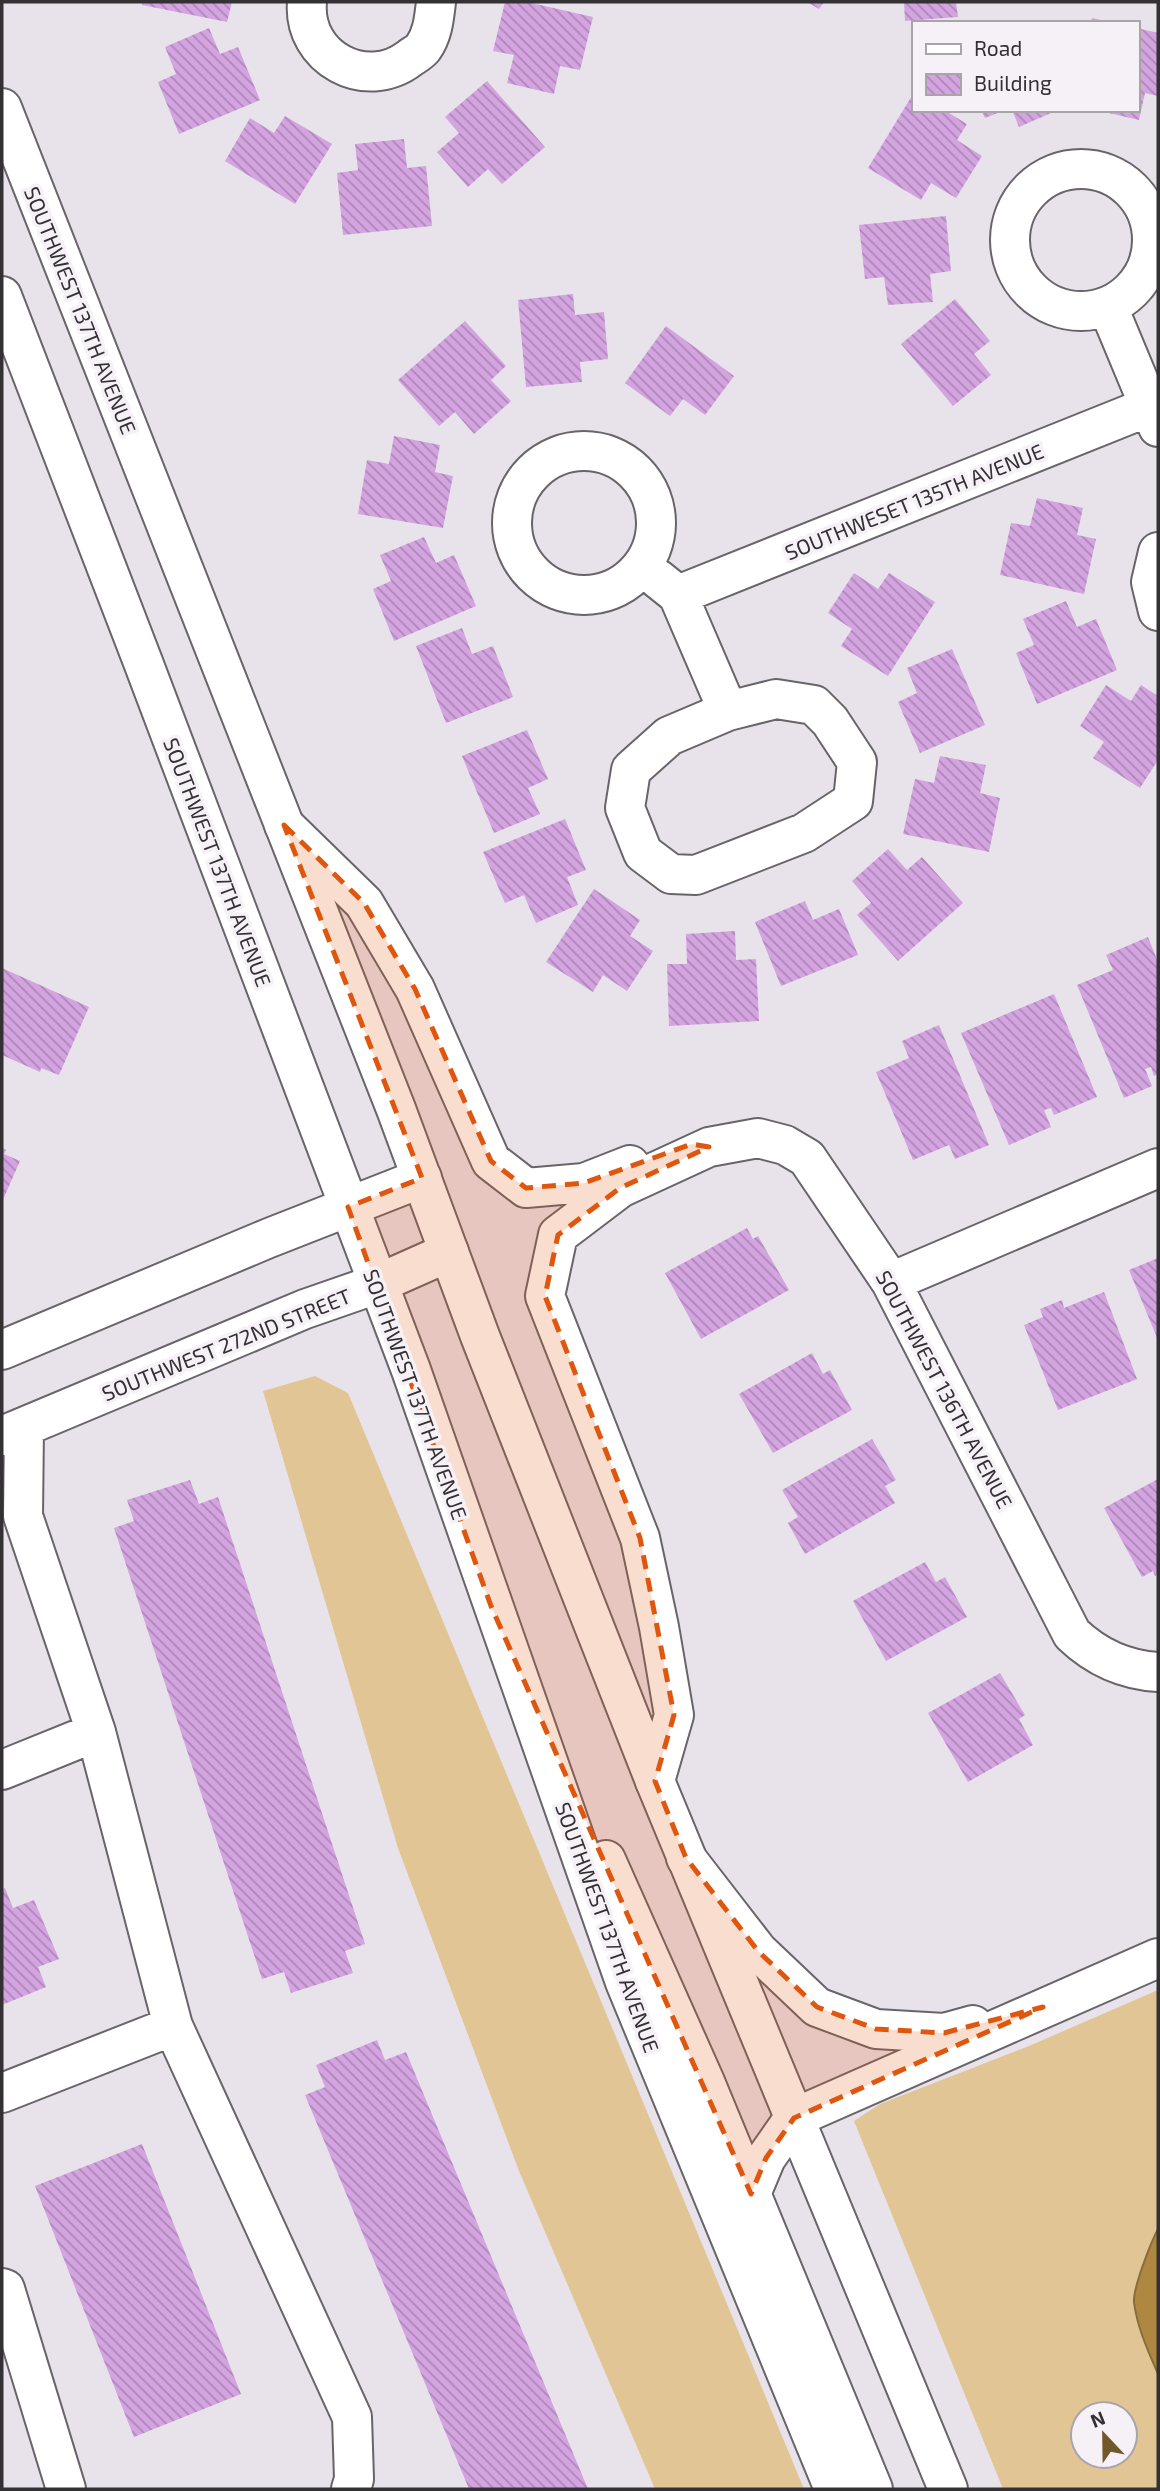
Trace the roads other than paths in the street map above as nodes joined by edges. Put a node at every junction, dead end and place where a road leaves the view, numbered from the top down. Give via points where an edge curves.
1 (307, 2) edge
2 (436, 2) edge
3 (2, 108) edge
4 (2, 296) edge
5 (1108, 307) dead end
6 (1155, 412) edge
7 (1158, 552) edge
8 (642, 566) dead end
9 (678, 595) junction
10 (1158, 611) edge
11 (728, 711) junction
12 (284, 825) junction
13 (709, 1147) junction
14 (1158, 1168) edge
15 (422, 1178) junction
16 (348, 1207) junction
17 (449, 1252) junction
18 (891, 1282) junction
19 (377, 1284) junction
20 (2, 1350) edge
21 (13, 1431) edge
22 (491, 1606) junction
23 (1158, 1672) edge
24 (96, 1732) junction
25 (2, 1770) edge
26 (655, 1782) junction
27 (686, 1858) junction
28 (1158, 1958) edge
29 (1043, 2007) junction
30 (173, 2026) junction
31 (2, 2094) edge
32 (794, 2118) junction
33 (751, 2194) junction
34 (2, 2288) edge
35 (66, 2489) edge
36 (351, 2489) edge
37 (834, 2489) edge
38 (873, 2489) edge
39 (948, 2489) edge

1 - 2 main road via 313,38 329,58 352,70 377,72 401,65 422,49 433,26
3 - 12 main road, SOUTHWEST 137TH AVENUE
4 - 16 main road, SOUTHWEST 137TH AVENUE
5 - 6 main road, SOUTHWESET 135TH AVENUE
6 - 9 main road, SOUTHWESET 135TH AVENUE
7 - 10 main road via 1151,582
8 - 9 main road
9 - 11 main road
11 - 11 main road via 776,699 814,705 857,762 853,801 804,832 696,875 671,874 642,853 625,807 631,770 669,736
12 - 13 main road, SOUTHWEST 137TH AVENUE via 364,903 415,989 491,1161 499,1168 526,1188 584,1184 692,1144
12 - 15 main road, SOUTHWEST 137TH AVENUE
13 - 18 main road, SOUTHWEST 136TH AVENUE via 758,1138 785,1145 807,1158
13 - 26 main road via 620,1188 558,1235 545,1296 640,1538 674,1715
14 - 18 main road
15 - 16 main road
15 - 17 main road, SOUTHWEST 137TH AVENUE
16 - 19 main road, SOUTHWEST 137TH AVENUE
16 - 20 main road
17 - 19 main road, SOUTHWEST 272ND STREET
17 - 26 main road, SOUTHWEST 137TH AVENUE
18 - 23 main road, SOUTHWEST 136TH AVENUE via 1072,1634 1090,1651 1116,1663
19 - 21 main road, SOUTHWEST 272ND STREET via 305,1309
19 - 22 main road, SOUTHWEST 137TH AVENUE
21 - 24 main road via 23,1516
22 - 33 main road
22 - 37 main road, SOUTHWEST 137TH AVENUE via 625,1982
24 - 25 main road
24 - 30 main road
26 - 27 main road, SOUTHWEST 137TH AVENUE
27 - 29 main road via 758,1951 817,2007 876,2029 944,2033
27 - 32 main road, SOUTHWEST 137TH AVENUE
28 - 29 main road
29 - 32 main road
30 - 31 main road
30 - 36 main road via 352,2417
32 - 33 main road via 766,2158
32 - 39 main road, SOUTHWEST 137TH AVENUE
33 - 38 main road
34 - 35 main road

